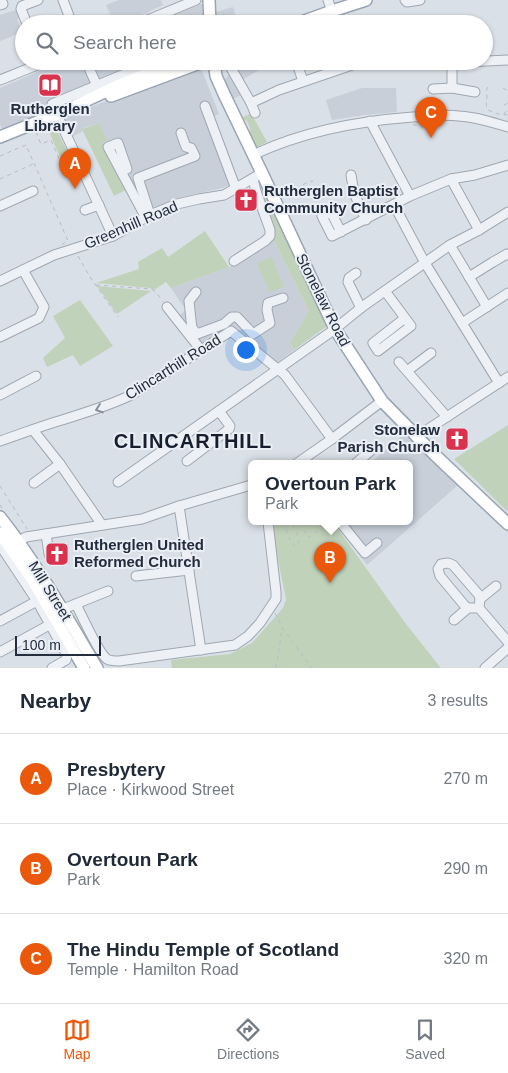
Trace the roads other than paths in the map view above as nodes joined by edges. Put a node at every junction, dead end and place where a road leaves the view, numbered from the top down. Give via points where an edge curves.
1 (2, 0) edge
2 (38, 0) edge
3 (64, 0) edge
4 (196, 0) edge
5 (209, 0) edge
6 (366, 0) edge
7 (405, 0) edge
8 (420, 0) edge
9 (0, 4) edge
10 (330, 5) edge
11 (23, 15) edge
12 (69, 15) edge
13 (160, 15) edge
14 (210, 15) edge
15 (312, 15) edge
16 (508, 60) edge
17 (493, 61) edge
18 (24, 70) edge
19 (90, 70) edge
20 (135, 70) edge
21 (157, 70) edge
22 (182, 70) edge
23 (208, 70) edge
24 (215, 70) edge
25 (232, 70) edge
26 (299, 70) edge
27 (332, 70) edge
28 (452, 70) edge
29 (0, 80) edge
30 (303, 81) junction
31 (97, 86) junction
32 (452, 88) junction
33 (433, 89) dead end
34 (475, 92) dead end
35 (224, 94) junction
36 (251, 103) junction
37 (205, 106) dead end
38 (255, 113) dead end
39 (57, 114) junction
40 (370, 121) junction
41 (508, 127) edge
42 (181, 133) dead end
43 (0, 137) edge
44 (253, 155) junction
45 (508, 165) edge
46 (121, 171) dead end
47 (351, 175) dead end
48 (258, 176) junction
49 (451, 179) junction
50 (236, 189) junction
51 (33, 191) dead end
52 (410, 196) junction
53 (99, 205) junction
54 (394, 205) junction
55 (0, 206) edge
56 (85, 210) dead end
57 (508, 212) edge
58 (148, 216) junction
59 (366, 220) junction
60 (479, 230) junction
61 (341, 232) dead end
62 (112, 236) junction
63 (450, 245) junction
64 (508, 255) edge
65 (234, 260) dead end
66 (425, 263) junction
67 (23, 270) junction
68 (356, 273) dead end
69 (469, 277) junction
70 (0, 281) edge
71 (385, 291) junction
72 (196, 292) dead end
73 (508, 293) edge
74 (283, 298) dead end
75 (167, 307) road end
76 (487, 307) junction
77 (361, 308) junction
78 (405, 318) dead end
79 (462, 323) junction
80 (335, 329) junction
81 (253, 334) junction
82 (0, 337) edge
83 (244, 342) junction
84 (200, 350) junction
85 (431, 353) dead end
86 (399, 362) dead end
87 (278, 369) junction
88 (407, 371) junction
89 (36, 376) dead end
90 (508, 377) edge
91 (499, 383) junction
92 (0, 395) edge
93 (382, 401) junction
94 (219, 411) junction
95 (447, 416) junction
96 (33, 430) junction
97 (416, 436) junction
98 (1, 438) edge
99 (332, 440) junction
100 (374, 448) dead end
101 (302, 460) edge
102 (360, 460) edge
103 (187, 461) dead end
104 (60, 464) junction
105 (118, 482) dead end
106 (34, 483) dead end
107 (248, 486) edge
108 (179, 506) junction
109 (0, 517) edge
110 (508, 524) edge
111 (102, 525) junction
112 (268, 525) edge
113 (342, 525) edge
114 (0, 532) edge
115 (46, 534) junction
116 (377, 543) dead end
117 (10, 544) edge
118 (49, 554) dead end
119 (188, 570) junction
120 (136, 576) dead end
121 (496, 586) dead end
122 (108, 591) dead end
123 (37, 601) junction
124 (480, 603) junction
125 (69, 606) junction
126 (468, 608) junction
127 (1, 618) edge
128 (454, 620) dead end
129 (51, 624) junction
130 (508, 642) edge
131 (508, 648) edge
132 (201, 650) junction
133 (0, 652) edge
134 (52, 668) edge
135 (84, 668) edge
136 (97, 668) edge
137 (485, 668) edge

1 - 9 street via 3,4
2 - 11 street via 22,6
3 - 12 street
4 - 13 street
5 - 14 main road
6 - 10 main road
7 - 8 street via 410,3
10 - 15 main road
16 - 17 street
18 - 29 street
19 - 31 street
20 - 31 street
21 - 39 main road
22 - 39 main road
23 - 35 main road
24 - 35 main road, Stonelaw Road
25 - 36 street
26 - 30 street
27 - 30 street
28 - 32 street
30 - 36 street
31 - 39 street via 52,104
32 - 33 street
32 - 34 street
35 - 44 main road, Stonelaw Road
36 - 38 street
37 - 50 street
39 - 43 main road
39 - 53 street
40 - 41 street via 443,115 482,119
40 - 44 street via 272,141
40 - 52 street
42 - 58 street via 186,147 195,156 138,178
44 - 48 main road, Stonelaw Road
45 - 49 street
46 - 58 street
47 - 59 street via 354,193
48 - 50 street, Greenhill Road
48 - 65 street via 256,192 270,236
48 - 80 main road, Stonelaw Road
49 - 52 street
49 - 60 street
50 - 58 street, Greenhill Road via 177,204
51 - 55 street
52 - 54 street
53 - 56 street
53 - 62 street
54 - 59 street
54 - 66 street
57 - 60 street
58 - 62 street, Greenhill Road
59 - 61 street
60 - 63 street
62 - 67 street, Greenhill Road via 54,255
63 - 66 street
63 - 69 street
64 - 69 street
66 - 71 street
66 - 79 street
67 - 70 street, Greenhill Road
67 - 82 street via 44,307 39,318
68 - 77 street via 348,282
69 - 76 street
71 - 77 street
71 - 78 street
72 - 81 street via 189,301 190,320 197,334 224,324 232,317 237,317
73 - 76 street
74 - 81 street via 268,304 270,323
75 - 84 street
76 - 79 street
77 - 80 street
79 - 91 street
80 - 87 street
80 - 93 main road, Stonelaw Road
81 - 83 street
83 - 84 street, Clincarthill Road via 231,331
83 - 87 street, Clincarthill Road
84 -> 96 street, Clincarthill Road via 131,396
85 - 88 street
86 - 88 street
87 - 94 street
87 - 99 street, Clincarthill Road
88 - 95 street
89 - 92 street
90 - 91 street
91 - 95 street
93 - 97 main road, Stonelaw Road
93 - 99 street
94 - 103 street via 229,429
94 - 105 street
95 - 97 street
96 - 98 street, Clincarthill Road
96 - 104 street
97 - 110 main road, Stonelaw Road
99 - 101 street
100 - 102 street
104 - 106 street
104 - 111 street
107 - 108 street
108 - 111 street via 142,519
108 - 119 street
109 - 117 main road, Mill Street
111 - 115 street
112 - 132 street via 276,599 260,623 241,641 235,645
113 - 116 street via 365,553
114 - 117 main road, Mill Street
115 - 117 street
115 - 118 street
117 - 123 street
117 - 125 main road, Mill Street
117 - 135 main road, Mill Street
119 - 120 street
119 - 132 street
121 - 124 street
122 - 125 street
123 - 127 street
123 - 129 street
124 - 126 street
124 - 126 street via 453,565 441,564 438,569 440,576
124 - 130 street
125 - 132 street via 109,660
125 - 136 main road, Mill Street
126 - 128 street
129 - 133 street
129 - 134 street via 67,655 66,660
131 - 137 street

